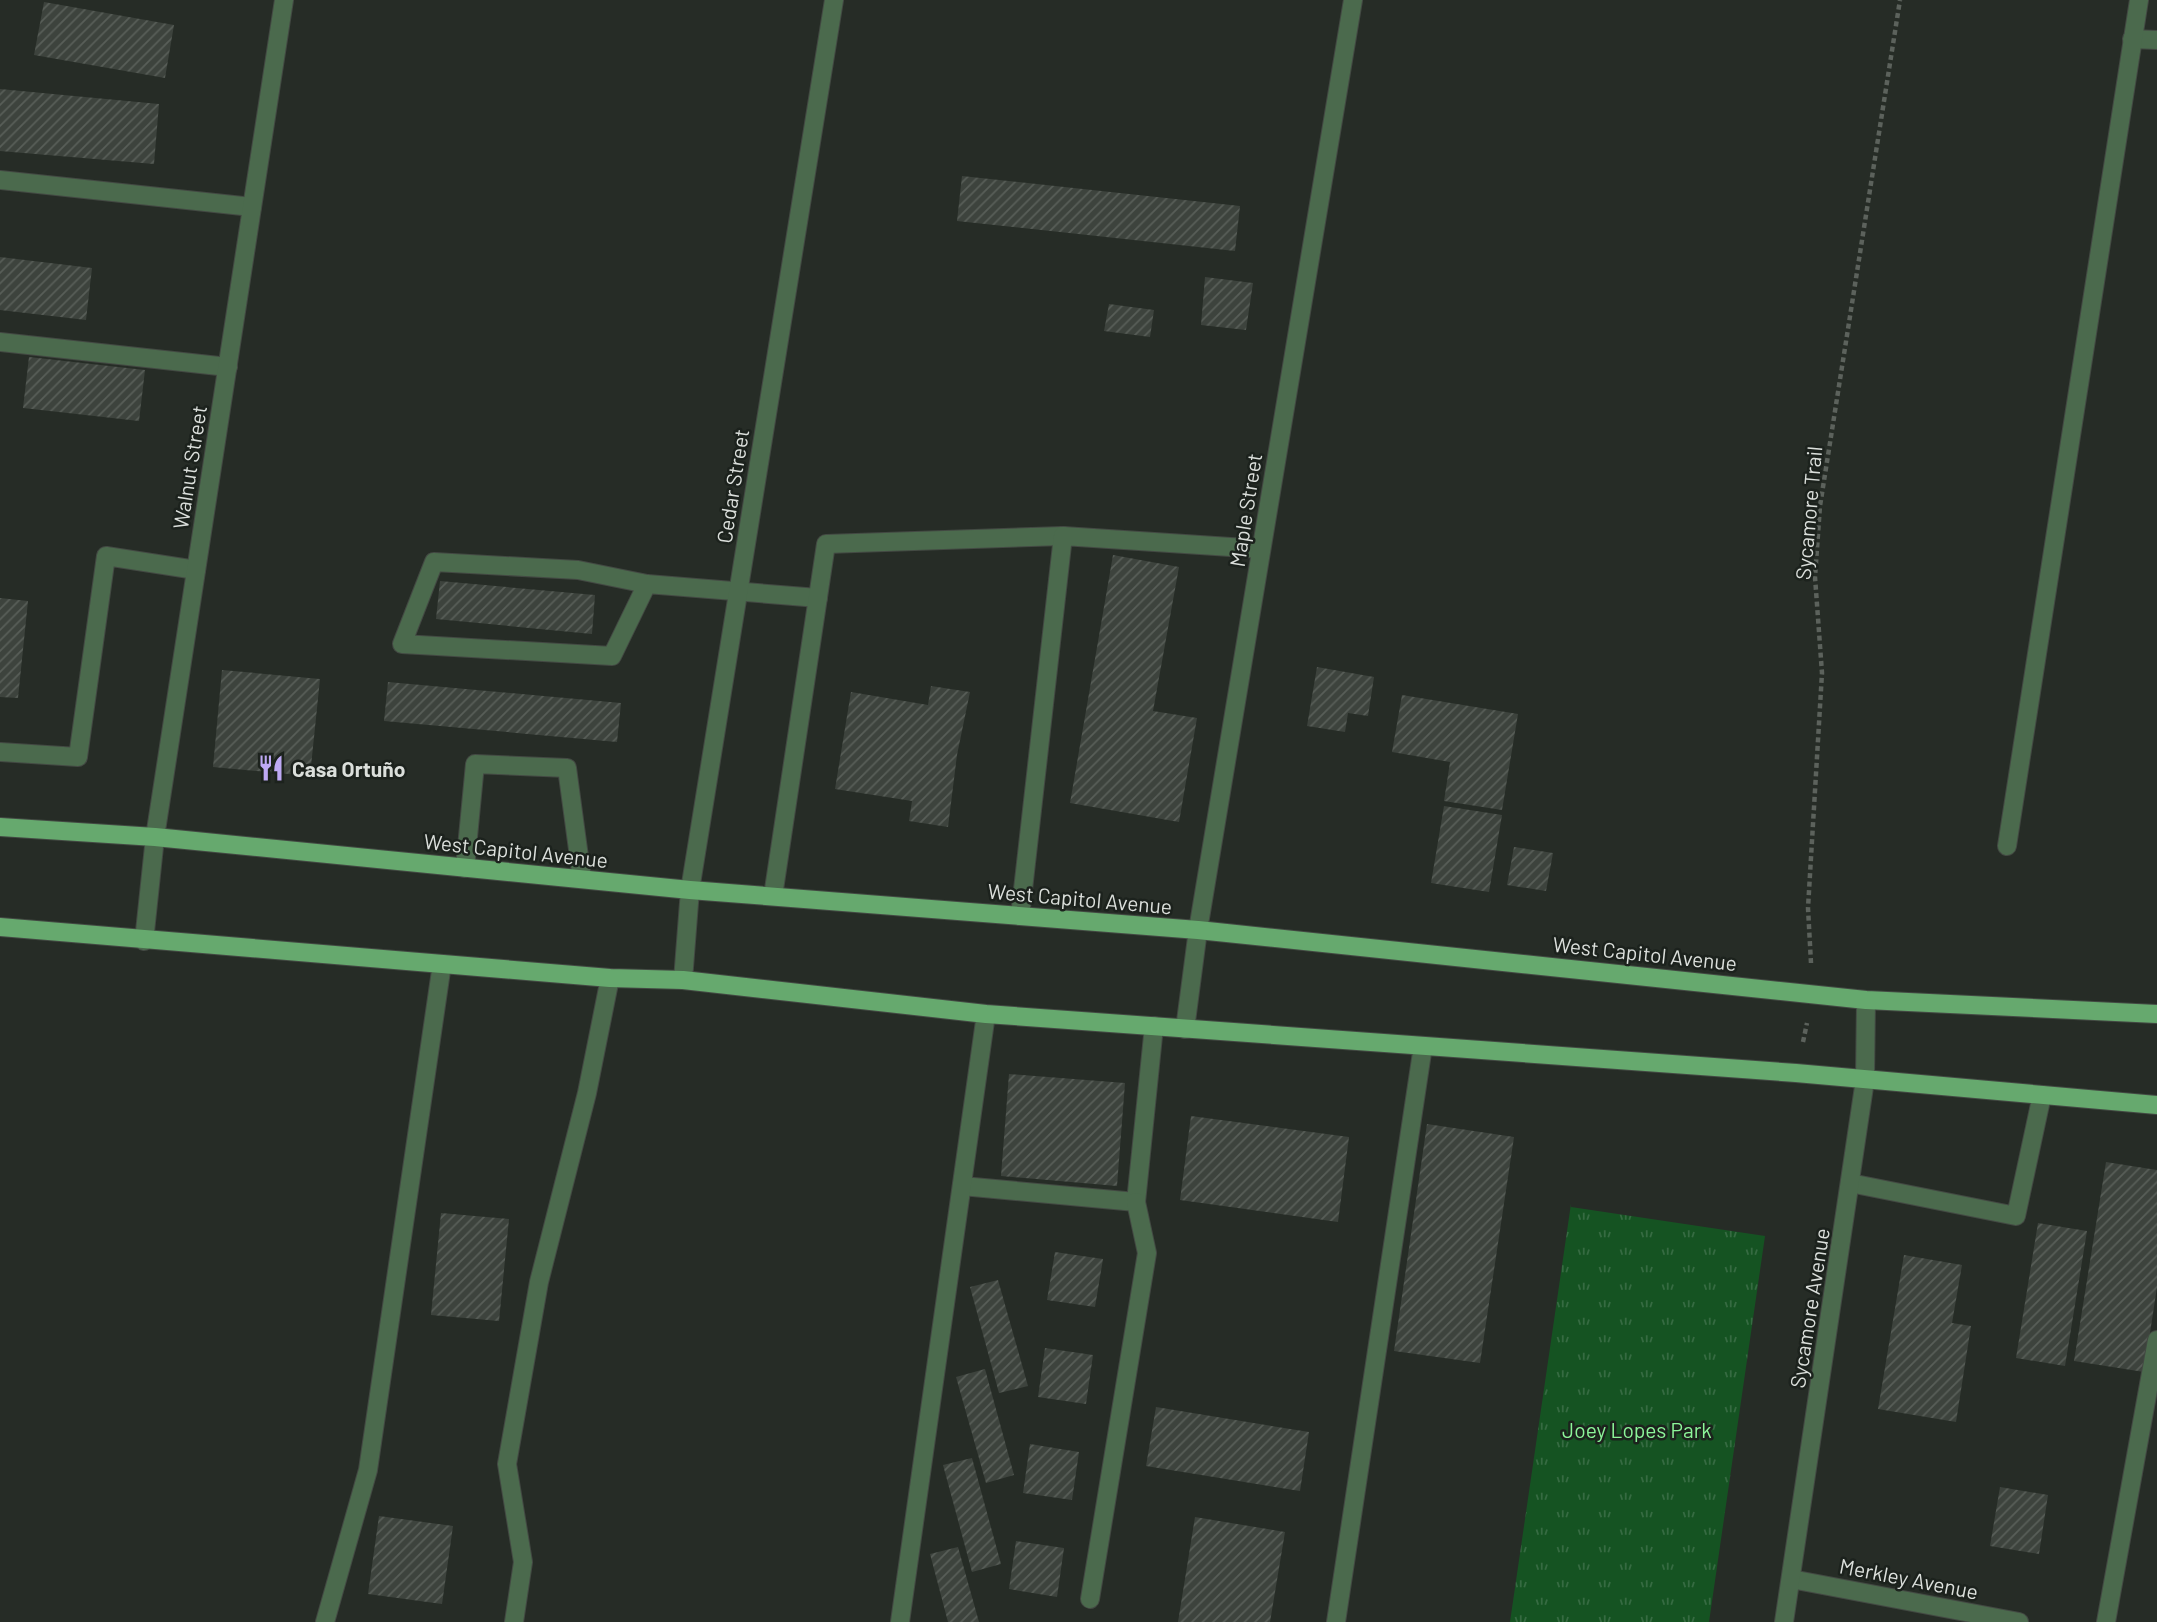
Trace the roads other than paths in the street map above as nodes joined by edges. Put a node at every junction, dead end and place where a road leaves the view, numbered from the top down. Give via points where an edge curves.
1 (284, 0) edge
2 (834, 0) edge
3 (1353, 0) edge
4 (2139, 0) edge
5 (2132, 39) junction
6 (2157, 40) edge
7 (0, 180) edge
8 (252, 207) junction
9 (0, 342) edge
10 (228, 367) junction
11 (1063, 536) junction
12 (1261, 549) junction
13 (196, 570) junction
14 (647, 584) junction
15 (738, 592) junction
16 (818, 598) junction
17 (0, 752) edge
18 (0, 827) edge
19 (155, 837) junction
20 (2007, 846) dead end
21 (465, 868) junction
22 (582, 879) junction
23 (690, 890) junction
24 (773, 896) junction
25 (1020, 916) junction
26 (0, 927) edge
27 (1198, 930) junction
28 (144, 941) junction
29 (442, 964) junction
30 (610, 978) junction
31 (682, 980) junction
32 (1866, 1000) junction
33 (986, 1014) junction
34 (2157, 1014) edge
35 (1154, 1026) junction
36 (1185, 1028) junction
37 (1423, 1046) junction
38 (1864, 1080) junction
39 (2042, 1095) junction
40 (2157, 1105) edge
41 (1850, 1183) junction
42 (962, 1186) junction
43 (1136, 1202) junction
44 (2157, 1340) edge
45 (1791, 1578) junction
46 (1090, 1599) dead end
47 (325, 1622) edge
48 (514, 1622) edge
49 (900, 1622) edge
50 (1336, 1622) edge
51 (1784, 1622) edge
52 (2019, 1622) edge
53 (2106, 1622) edge

1 - 8 street, Walnut Street
2 - 15 street, Cedar Street
3 - 12 street, Maple Street
4 - 5 street
5 - 6 street
5 - 20 street
7 - 8 street
8 - 10 street, Walnut Street
9 - 10 street
10 - 13 street, Walnut Street
11 - 12 street
11 - 16 street via 826,544
11 - 25 street
12 - 27 street, Maple Street
13 - 17 street via 106,556 78,757
13 - 19 street, Walnut Street
14 - 14 street via 578,570 434,562 402,644 612,656
14 - 15 street
15 - 16 street
15 - 23 street, Cedar Street
16 - 24 street
18 - 19 main road, West Capitol Avenue
19 - 21 main road, West Capitol Avenue
19 - 28 street, Walnut Street
21 - 22 main road, West Capitol Avenue
21 - 22 street via 475,764 567,768
22 - 23 main road, West Capitol Avenue
23 - 24 main road, West Capitol Avenue
23 - 31 street, Cedar Street
24 - 25 main road, West Capitol Avenue
25 - 27 main road, West Capitol Avenue
26 - 28 main road
27 - 32 main road, West Capitol Avenue
27 - 36 street, Maple Street
28 - 29 main road
29 - 30 main road
29 - 47 street via 368,1471
30 - 31 main road
30 - 48 street via 587,1093 539,1282 507,1464 523,1562
31 - 33 main road
32 - 34 main road, West Capitol Avenue
32 - 38 street, Sycamore Avenue
33 - 35 main road
33 - 42 street
35 - 36 main road
35 - 43 street
36 - 37 main road
37 - 38 main road
37 - 50 street
38 - 39 main road
38 - 41 street, Sycamore Avenue
39 - 40 main road
39 - 41 street via 2016,1216
41 - 45 street, Sycamore Avenue
42 - 43 street
42 - 49 street
43 - 46 street via 1147,1254
44 - 53 street
45 - 51 street, Sycamore Avenue
45 - 52 street, Merkley Avenue

